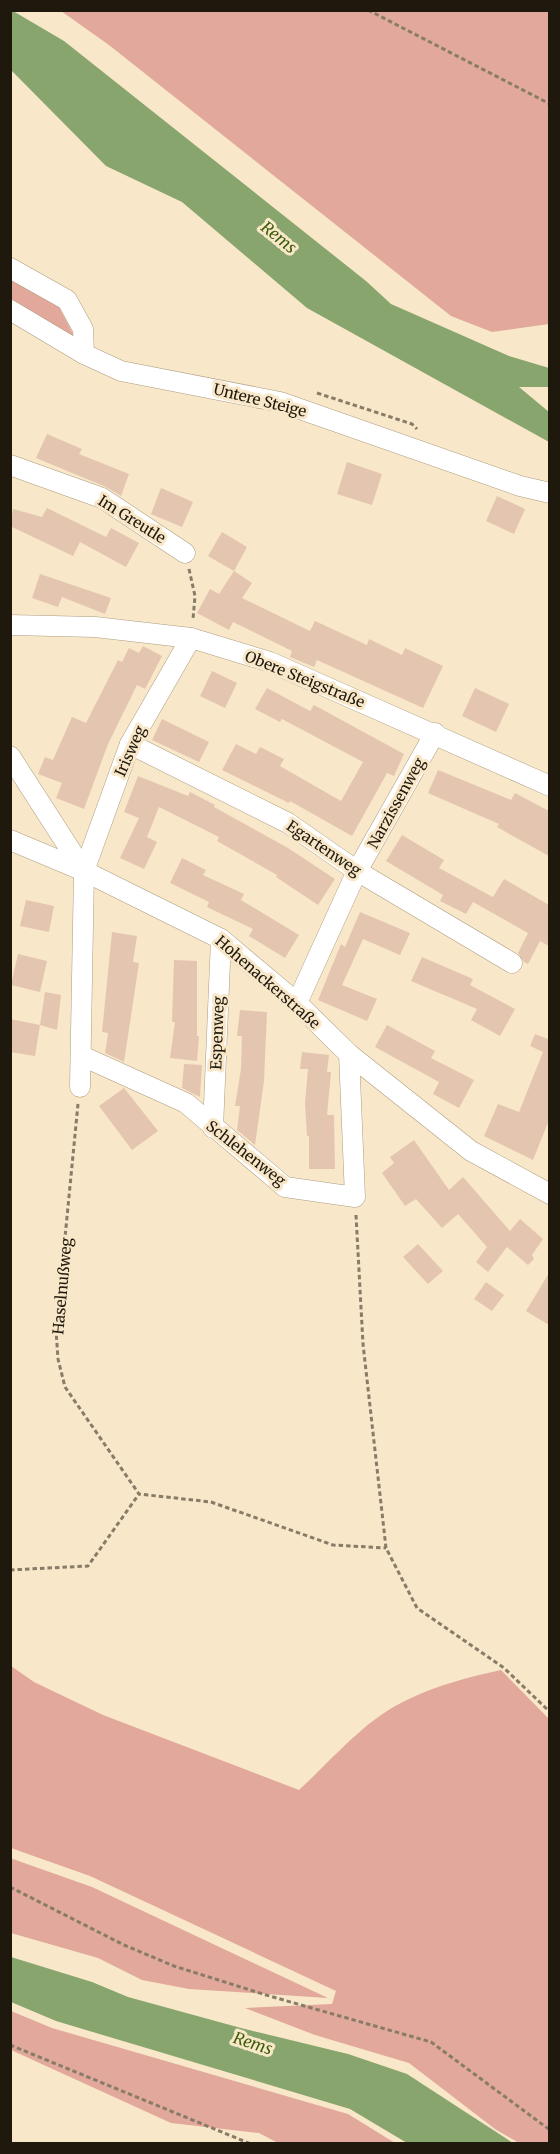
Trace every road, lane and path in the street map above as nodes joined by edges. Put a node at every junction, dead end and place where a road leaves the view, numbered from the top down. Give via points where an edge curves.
1 (368, 10) edge
2 (549, 104) edge
3 (10, 268) edge
4 (10, 310) edge
5 (84, 354) junction
6 (10, 465) edge
7 (549, 493) edge
8 (185, 553) joint
9 (10, 625) edge
10 (191, 638) junction
11 (435, 733) junction
12 (130, 744) junction
13 (10, 756) edge
14 (549, 786) edge
15 (10, 840) edge
16 (84, 871) junction
17 (357, 871) junction
18 (221, 939) junction
19 (512, 963) dead end
20 (297, 1003) junction
21 (349, 1054) junction
22 (82, 1056) junction
23 (80, 1087) joint
24 (213, 1128) junction
25 (548, 1191) edge
26 (355, 1197) junction
27 (139, 1494) junction
28 (386, 1548) junction
29 (10, 1570) edge
30 (549, 1712) edge
31 (10, 1887) edge
32 (10, 2045) edge
33 (549, 2130) edge
34 (251, 2144) edge

1 - 2 path
3 - 5 street via 67,300 83,329
4 - 5 street, Untere Steige
5 - 7 street, Untere Steige via 121,371 280,402
6 - 8 street, Im Greutle via 102,498
8 - 10 path via 195,596
9 - 10 street, Obere Steigstraße via 95,627
10 - 11 street, Obere Steigstraße via 270,662
10 - 12 street, Irisweg
11 - 14 street, Obere Steigstraße
11 - 17 street, Narzissenweg
12 - 16 street, Irisweg
12 - 17 street, Egartenweg via 288,823
13 - 16 street
15 - 16 street, Hohenackerstraße
16 - 18 street, Hohenackerstraße
16 - 22 street
17 - 19 street, Egartenweg
17 - 20 street, Narzissenweg
18 - 20 street, Hohenackerstraße
18 - 24 street, Espenweg
20 - 21 street, Hohenackerstraße
21 - 25 street, Hohenackerstraße via 471,1151
21 - 26 street
22 - 23 street
22 - 24 street, Schlehenweg via 186,1103
23 - 27 path, Haselnußweg via 56,1330 58,1359 65,1387
24 - 26 street, Schlehenweg via 285,1186
26 - 28 path via 363,1344
27 - 28 path via 211,1502 333,1545
27 - 29 path via 88,1566
28 - 30 path via 417,1608 504,1668
31 - 33 path via 174,1966 430,2042
32 - 34 path

